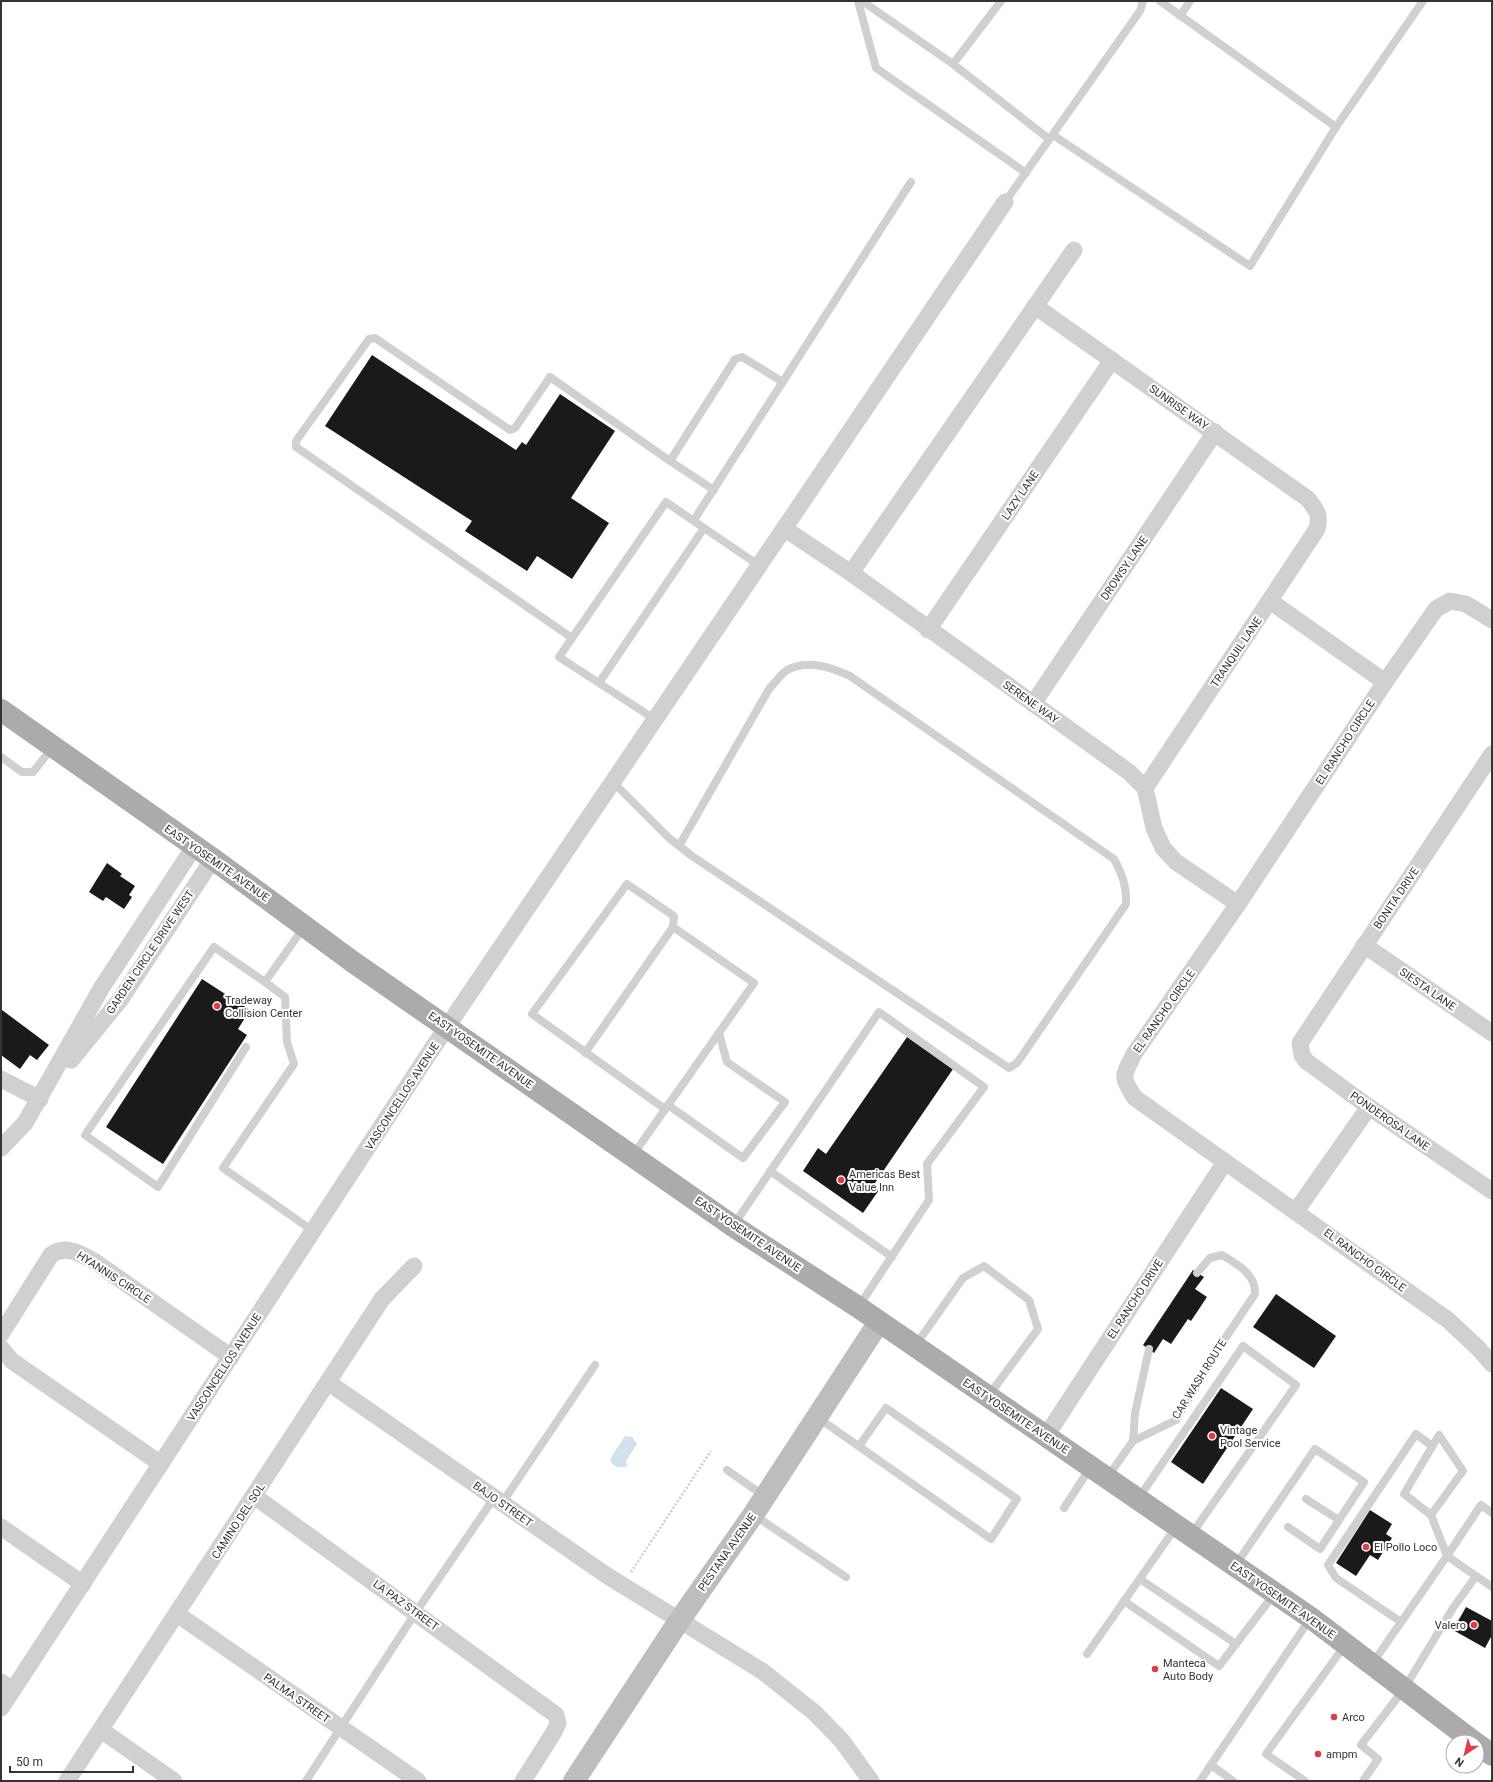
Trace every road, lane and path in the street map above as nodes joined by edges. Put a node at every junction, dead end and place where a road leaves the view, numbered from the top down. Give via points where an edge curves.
1 (858, 1) edge
2 (862, 1) edge
3 (1001, 1) edge
4 (1144, 1) edge
5 (1160, 1) edge
6 (1190, 1) edge
7 (1423, 1) edge
8 (1180, 16) junction
9 (953, 64) junction
10 (1336, 127) junction
11 (1051, 137) junction
12 (1026, 173) junction
13 (911, 182) dead end
14 (1005, 202) joint
15 (1074, 250) dead end
16 (1035, 306) junction
17 (1112, 360) junction
18 (783, 382) junction
19 (1215, 432) junction
20 (670, 461) junction
21 (714, 490) junction
22 (1318, 513) joint
23 (694, 520) junction
24 (704, 528) junction
25 (785, 529) junction
26 (760, 566) junction
27 (851, 573) junction
28 (1270, 601) junction
29 (1492, 620) edge
30 (928, 630) junction
31 (572, 638) junction
32 (1385, 682) junction
33 (599, 683) junction
34 (1033, 704) junction
35 (1, 710) edge
36 (656, 720) junction
37 (54, 747) junction
38 (1492, 754) edge
39 (1, 757) edge
40 (1487, 774) edge
41 (614, 783) junction
42 (1145, 788) junction
43 (679, 846) junction
44 (194, 847) junction
45 (213, 859) junction
46 (1238, 904) junction
47 (305, 926) junction
48 (673, 927) junction
49 (1364, 944) junction
50 (265, 982) junction
51 (447, 1027) junction
52 (719, 1033) junction
53 (1492, 1033) edge
54 (1300, 1043) joint
55 (246, 1047) dead end
56 (586, 1053) junction
57 (1, 1079) edge
58 (40, 1099) junction
59 (667, 1107) junction
60 (1369, 1107) junction
61 (1, 1148) edge
62 (632, 1156) junction
63 (1225, 1162) junction
64 (770, 1171) junction
65 (1492, 1191) edge
66 (1296, 1211) junction
67 (733, 1226) junction
68 (313, 1231) junction
69 (892, 1257) junction
70 (414, 1266) dead end
71 (1197, 1273) dead end
72 (858, 1307) junction
73 (879, 1322) junction
74 (1, 1334) edge
75 (915, 1346) junction
76 (1, 1348) edge
77 (1149, 1349) dead end
78 (231, 1357) junction
79 (1492, 1364) edge
80 (594, 1365) dead end
81 (328, 1383) junction
82 (987, 1397) junction
83 (817, 1416) junction
84 (1046, 1436) junction
85 (1133, 1441) junction
86 (859, 1446) junction
87 (1432, 1446) junction
88 (711, 1451) dead end
89 (161, 1464) junction
90 (727, 1470) dead end
91 (1099, 1473) junction
92 (254, 1496) junction
93 (765, 1497) junction
94 (1306, 1499) dead end
95 (1138, 1500) junction
96 (498, 1501) junction
97 (1064, 1508) dead end
98 (1492, 1512) edge
99 (753, 1515) junction
100 (1431, 1515) junction
101 (1339, 1520) junction
102 (1, 1527) edge
103 (1288, 1527) dead end
104 (1183, 1531) junction
105 (1447, 1556) junction
106 (1235, 1566) junction
107 (630, 1574) dead end
108 (1476, 1576) junction
109 (846, 1577) dead end
110 (1140, 1579) junction
111 (83, 1584) junction
112 (1492, 1586) edge
113 (1275, 1593) junction
114 (1124, 1601) junction
115 (416, 1612) junction
116 (177, 1614) junction
117 (1311, 1618) junction
118 (679, 1621) junction
119 (1401, 1622) junction
120 (1236, 1644) junction
121 (1345, 1644) junction
122 (1087, 1654) dead end
123 (1372, 1664) junction
124 (7, 1686) edge
125 (1404, 1689) junction
126 (1, 1708) edge
127 (341, 1729) junction
128 (101, 1730) junction
129 (1463, 1734) edge
130 (1211, 1765) junction
131 (67, 1781) edge
132 (174, 1781) edge
133 (306, 1781) edge
134 (418, 1781) edge
135 (523, 1781) edge
136 (574, 1781) edge
137 (871, 1781) edge
138 (1200, 1781) edge
139 (1233, 1781) edge
140 (1305, 1781) edge
141 (1363, 1781) edge

1 - 12 lane via 876,68
2 - 9 lane
3 - 9 lane
4 - 11 lane via 1140,11
5 - 8 lane
6 - 8 lane
7 - 10 lane
8 - 10 lane
9 - 11 lane
10 - 11 lane via 1250,266
11 - 12 lane
12 - 14 lane
13 - 18 lane
14 - 25 street, VASCONCELLOS AVENUE
15 - 16 street
16 - 17 street, SUNRISE WAY
16 - 27 street
17 - 19 street, SUNRISE WAY
17 - 30 street, LAZY LANE
18 - 20 lane via 742,357 735,359
18 - 21 lane
19 - 22 street, SUNRISE WAY via 1308,498
19 - 34 street, DROWSY LANE
20 - 21 lane
20 - 31 lane via 550,377 516,428 510,430 375,338 368,339 296,441 296,448
21 - 23 lane
22 - 28 street, TRANQUIL LANE via 1320,520 1317,529
23 - 24 lane
23 - 31 lane via 666,502
24 - 26 lane
24 - 33 lane
25 - 26 street, VASCONCELLOS AVENUE
25 - 27 street, SERENE WAY
26 - 36 street, VASCONCELLOS AVENUE
27 - 30 street, SERENE WAY
28 - 32 street
28 - 42 street, TRANQUIL LANE
29 - 32 street, EL RANCHO CIRCLE via 1466,604 1450,601 1444,603 1436,609
30 - 34 street, SERENE WAY
31 - 33 lane via 559,657
32 - 46 street, EL RANCHO CIRCLE
33 - 36 lane
34 - 42 street, SERENE WAY via 1130,772
35 - 37 main road, EAST YOSEMITE AVENUE
36 - 41 street, VASCONCELLOS AVENUE
37 - 39 lane via 33,772 22,772
37 - 44 main road, EAST YOSEMITE AVENUE
38 - 40 street, BONITA DRIVE
40 - 49 street, BONITA DRIVE
41 - 43 lane
41 - 51 street, VASCONCELLOS AVENUE
42 - 46 street via 1154,828 1163,848 1176,862
43 - 43 lane via 1009,1068 1018,1064 1126,904 1127,891 1123,875 1114,859 850,676 830,667 809,664 788,669 769,689
44 - 45 main road, EAST YOSEMITE AVENUE
44 - 58 street, GARDEN CIRCLE DRIVE WEST via 102,987
45 - 47 main road, EAST YOSEMITE AVENUE
45 - 58 street, GARDEN CIRCLE DRIVE WEST via 120,1000
46 - 63 street, EL RANCHO CIRCLE via 1134,1054 1124,1075 1125,1083 1134,1098
47 - 50 lane
47 - 51 main road, EAST YOSEMITE AVENUE
48 - 52 lane via 754,983
48 - 56 lane
48 - 56 lane via 674,916 627,884 532,1014
49 - 53 street, SIESTA LANE
49 - 54 street, BONITA DRIVE
50 - 55 lane via 214,947 85,1135 158,1187
50 - 68 lane via 285,997 287,1042 294,1064 223,1168
51 - 62 main road, EAST YOSEMITE AVENUE
51 - 68 street, VASCONCELLOS AVENUE
52 - 59 lane
52 - 59 lane via 728,1062 785,1102 743,1158
54 - 60 street, PONDEROSA LANE via 1306,1061
56 - 59 lane
57 - 58 street
58 - 61 street, GARDEN CIRCLE DRIVE WEST via 25,1123
59 - 62 lane
60 - 65 street, PONDEROSA LANE
60 - 66 street
62 - 67 main road, EAST YOSEMITE AVENUE
63 - 66 street, EL RANCHO CIRCLE
63 - 84 street, EL RANCHO DRIVE
64 - 67 lane
64 - 69 lane
64 - 69 lane via 879,1012 984,1087 927,1164 929,1200
66 - 79 street, EL RANCHO CIRCLE via 1448,1320
67 - 72 main road, EAST YOSEMITE AVENUE
68 - 78 street, VASCONCELLOS AVENUE
69 - 72 lane
70 - 81 street, CAMINO DEL SOL via 382,1299
71 - 85 lane, CAR WASH ROUTE via 1210,1258 1222,1255 1247,1272 1255,1287 1254,1294 1176,1420
72 - 73 main road, EAST YOSEMITE AVENUE
73 - 75 main road, EAST YOSEMITE AVENUE
73 - 83 street, PESTANA AVENUE
74 - 78 street, HYANNIS CIRCLE via 51,1255 58,1251 72,1250 94,1261
75 - 82 main road, EAST YOSEMITE AVENUE
75 - 82 lane via 962,1278 984,1266 1029,1300 1038,1329
76 - 89 street via 12,1361
77 - 85 lane via 1135,1413
78 - 89 street, VASCONCELLOS AVENUE
80 - 96 lane
81 - 92 street, CAMINO DEL SOL
81 - 96 street, BAJO STREET
82 - 84 main road, EAST YOSEMITE AVENUE
83 - 86 lane
83 - 93 street, PESTANA AVENUE
84 - 91 main road, EAST YOSEMITE AVENUE
85 - 91 lane
86 - 86 lane via 991,1539 1017,1499 886,1408
87 - 100 lane via 1404,1494
87 - 100 lane via 1439,1435 1463,1471
87 - 119 lane via 1416,1434 1328,1565 1336,1578
88 - 107 path
89 - 111 street, VASCONCELLOS AVENUE
90 - 93 lane
91 - 95 main road, EAST YOSEMITE AVENUE
91 - 97 lane
92 - 115 street, LA PAZ STREET
92 - 116 street, CAMINO DEL SOL
93 - 99 street, PESTANA AVENUE
94 - 101 lane
95 - 104 main road, EAST YOSEMITE AVENUE
95 - 104 lane via 1243,1346 1296,1385
96 - 115 lane
96 - 118 street, BAJO STREET
98 - 105 lane via 1481,1505
99 - 109 lane
99 - 118 street, PESTANA AVENUE
100 - 105 lane
101 - 103 lane via 1320,1549
101 - 106 lane via 1364,1482 1315,1449
102 - 111 street
104 - 106 main road, EAST YOSEMITE AVENUE
104 - 110 lane
105 - 108 lane
105 - 119 lane
106 - 113 main road, EAST YOSEMITE AVENUE
108 - 112 lane
108 - 125 lane via 1453,1608
110 - 114 lane
110 - 120 lane
111 - 124 street, VASCONCELLOS AVENUE
113 - 117 main road, EAST YOSEMITE AVENUE
113 - 120 lane
114 - 120 lane via 1219,1666
114 - 122 lane
115 - 127 lane
115 - 135 street, LA PAZ STREET via 556,1715 558,1723 554,1732
116 - 127 street, PALMA STREET
116 - 128 street, CAMINO DEL SOL
117 - 121 main road, EAST YOSEMITE AVENUE
117 - 130 lane
118 - 136 street, PESTANA AVENUE
118 - 137 street, BAJO STREET via 762,1671 815,1713 842,1740
119 - 123 lane
121 - 123 main road, EAST YOSEMITE AVENUE
121 - 140 lane via 1266,1754
123 - 125 main road, EAST YOSEMITE AVENUE
124 - 126 street, VASCONCELLOS AVENUE
125 - 129 main road, EAST YOSEMITE AVENUE
125 - 141 lane via 1361,1745 1378,1759
127 - 133 lane
127 - 134 street, PALMA STREET
128 - 131 street, CAMINO DEL SOL
128 - 132 street
130 - 138 lane
130 - 139 lane

